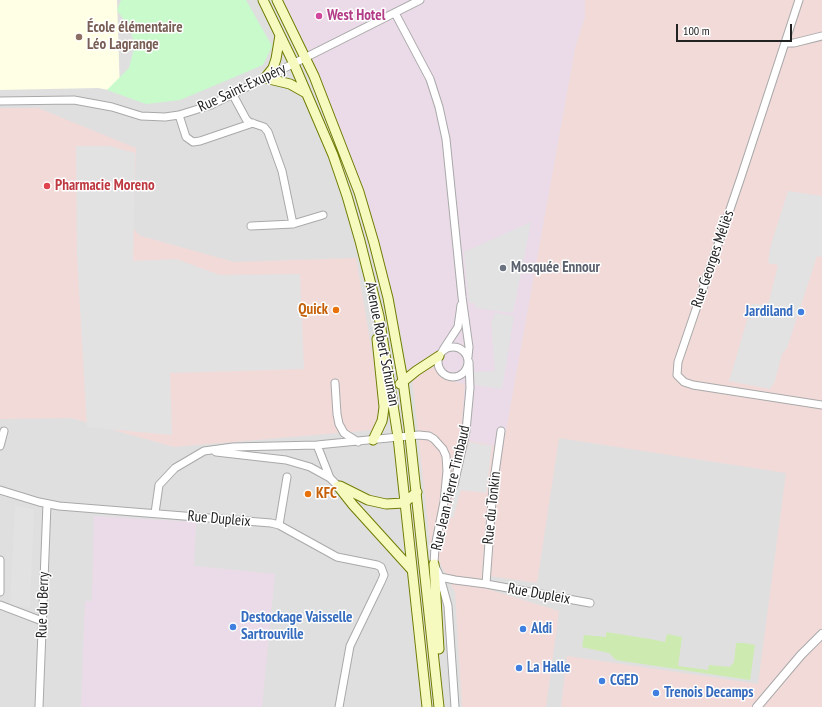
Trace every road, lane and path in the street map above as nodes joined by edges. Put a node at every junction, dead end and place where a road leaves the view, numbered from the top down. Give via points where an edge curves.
1 (263, 0) edge
2 (277, 0) edge
3 (420, 0) edge
4 (799, 0) edge
5 (395, 13) junction
6 (280, 35) junction
7 (822, 36) edge
8 (785, 43) junction
9 (306, 58) junction
10 (294, 64) junction
11 (265, 78) junction
12 (306, 93) junction
13 (233, 95) junction
14 (0, 101) edge
15 (179, 115) junction
16 (253, 123) junction
17 (323, 215) dead end
18 (293, 224) junction
19 (251, 226) dead end
20 (373, 290) junction
21 (462, 297) junction
22 (441, 354) junction
23 (468, 359) junction
24 (403, 381) junction
25 (335, 383) dead end
26 (392, 393) junction
27 (822, 405) edge
28 (4, 431) dead end
29 (501, 431) dead end
30 (410, 436) junction
31 (398, 437) junction
32 (373, 440) junction
33 (358, 442) junction
34 (317, 445) junction
35 (0, 446) edge
36 (204, 451) junction
37 (287, 477) dead end
38 (330, 478) junction
39 (338, 486) junction
40 (1, 490) edge
41 (417, 492) junction
42 (0, 499) edge
43 (444, 502) junction
44 (404, 503) junction
45 (47, 504) junction
46 (155, 514) junction
47 (279, 526) junction
48 (0, 560) edge
49 (434, 564) junction
50 (411, 569) junction
51 (440, 576) junction
52 (486, 584) junction
53 (0, 592) edge
54 (590, 603) dead end
55 (0, 605) edge
56 (42, 621) junction
57 (822, 634) edge
58 (778, 681) junction
59 (439, 705) edge
60 (39, 707) edge
61 (338, 707) edge
62 (427, 707) edge
63 (455, 707) edge
64 (757, 707) edge
65 (764, 707) edge

1 - 6 main road, Avenue Robert Schuman
2 - 9 main road, Avenue Robert Schuman
3 - 5 street, Rue Saint-Exupéry
4 - 8 street, Rue Georges Méliès
5 - 9 street, Rue Saint-Exupéry
5 - 21 street, Rue Jean Pierre Timbaud via 430,79 439,107 446,139
6 - 10 main road, Avenue Robert Schuman
6 - 11 main road via 273,68
7 - 8 street
8 - 27 street, Rue Georges Méliès via 678,362 677,375 684,382 693,385
9 - 10 street, Rue Saint-Exupéry
9 - 24 main road, Avenue Robert Schuman via 359,192 388,298
10 - 11 street, Rue Saint-Exupéry
10 - 12 main road, Avenue Robert Schuman
11 - 12 main road via 290,84
11 - 13 street, Rue Saint-Exupéry
12 - 20 main road, Avenue Robert Schuman via 347,196
13 - 15 street, Rue Saint-Exupéry via 212,105
13 - 16 street via 246,120
14 - 15 street, Rue Saint-Exupéry via 74,100 112,107 141,116
15 - 16 street via 186,137 193,142
16 - 18 street via 264,127 268,132 282,171
17 - 18 street
18 - 19 street
20 - 26 main road, Avenue Robert Schuman
20 - 32 main road via 384,406 382,421
21 - 22 street, Rue Jean Pierre Timbaud via 458,327
21 - 23 street, Rue Jean Pierre Timbaud via 469,347
22 - 23 street via 446,348 456,347 465,352
22 - 23 street via 438,366 448,377 462,375 466,371
22 - 24 main road
23 - 43 street, Rue Jean Pierre Timbaud via 470,388 466,430 454,485
24 - 26 main road
24 - 30 main road, Avenue Robert Schuman
25 - 33 street via 339,424 344,433
26 - 31 main road, Avenue Robert Schuman
28 - 35 street
29 - 52 street, Rue du Tonkin via 493,487
30 - 31 street
30 - 41 main road, Avenue Robert Schuman
30 - 43 street via 429,436 443,449 447,463
31 - 32 street
31 - 44 main road, Avenue Robert Schuman
32 - 33 street
33 - 34 street
34 - 36 street via 233,447
34 - 38 street
36 - 38 street via 286,460 310,467
36 - 46 street via 175,468 159,485
37 - 47 street
38 - 39 street
39 - 44 main road via 376,503
39 - 50 main road
40 - 42 street
40 - 45 street, Rue Dupleix
41 - 44 main road
41 - 59 main road, Avenue Robert Schuman
43 - 49 street, Rue Jean Pierre Timbaud
44 - 50 main road, Avenue Robert Schuman
45 - 46 street, Rue Dupleix
45 - 56 street, Rue du Berry
46 - 47 street, Rue Dupleix via 270,523
47 - 61 street, Rue Dupleix via 337,557 376,564 381,567 384,575 350,646
48 - 53 street
49 - 51 street, Rue Jean Pierre Timbaud
49 - 59 main road
50 - 62 main road, Avenue Robert Schuman
51 - 52 street, Rue Dupleix
51 - 63 street, Rue Jean Pierre Timbaud via 448,606
52 - 54 street, Rue Dupleix
55 - 56 street
56 - 60 street, Rue du Berry
57 - 58 street
58 - 64 street
58 - 65 street

